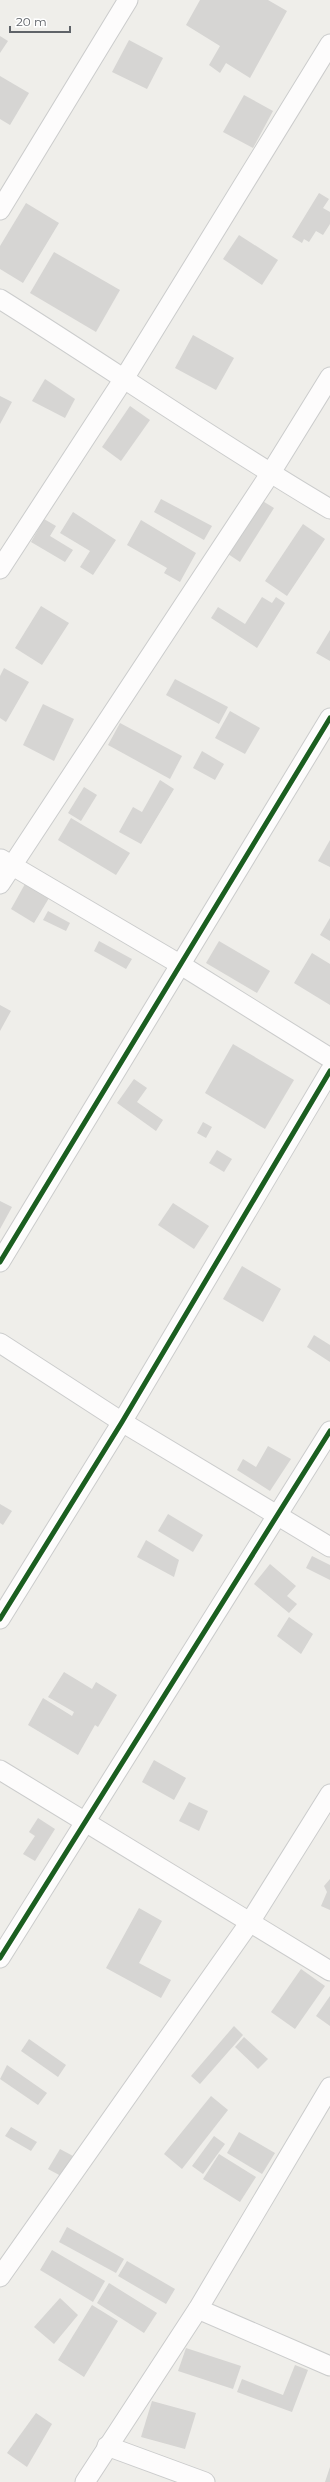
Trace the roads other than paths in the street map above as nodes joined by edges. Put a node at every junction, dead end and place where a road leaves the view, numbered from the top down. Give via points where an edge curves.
1 (128, 0) edge
2 (330, 44) edge
3 (0, 210) edge
4 (0, 299) edge
5 (330, 377) edge
6 (125, 378) junction
7 (270, 474) junction
8 (330, 509) edge
9 (0, 569) edge
10 (330, 718) edge
11 (6, 862) edge
12 (0, 884) edge
13 (181, 965) junction
14 (330, 1058) edge
15 (330, 1071) edge
16 (0, 1262) edge
17 (0, 1344) edge
18 (122, 1422) junction
19 (330, 1432) edge
20 (279, 1515) junction
21 (330, 1547) edge
22 (0, 1619) edge
23 (0, 1770) edge
24 (330, 1794) edge
25 (87, 1820) junction
26 (250, 1922) junction
27 (0, 1958) edge
28 (330, 1971) edge
29 (330, 2087) edge
30 (0, 2277) edge
31 (198, 2309) junction
32 (330, 2366) edge
33 (107, 2446) junction
34 (85, 2482) edge
35 (205, 2482) edge

1 - 3 street
2 - 6 street
4 - 6 street
5 - 7 street
6 - 7 street
6 - 9 street
7 - 8 street
7 - 11 street
10 - 13 street
11 - 12 street
11 - 13 street
13 - 14 street
13 - 16 street
15 - 18 street
17 - 18 street
18 - 20 street
18 - 22 street
19 - 20 street
20 - 21 street
20 - 25 street
23 - 25 street
24 - 26 street
25 - 26 street
25 - 27 street
26 - 28 street
26 - 30 street
29 - 31 street
31 - 32 street
31 - 33 street
33 - 34 street
33 - 35 street

